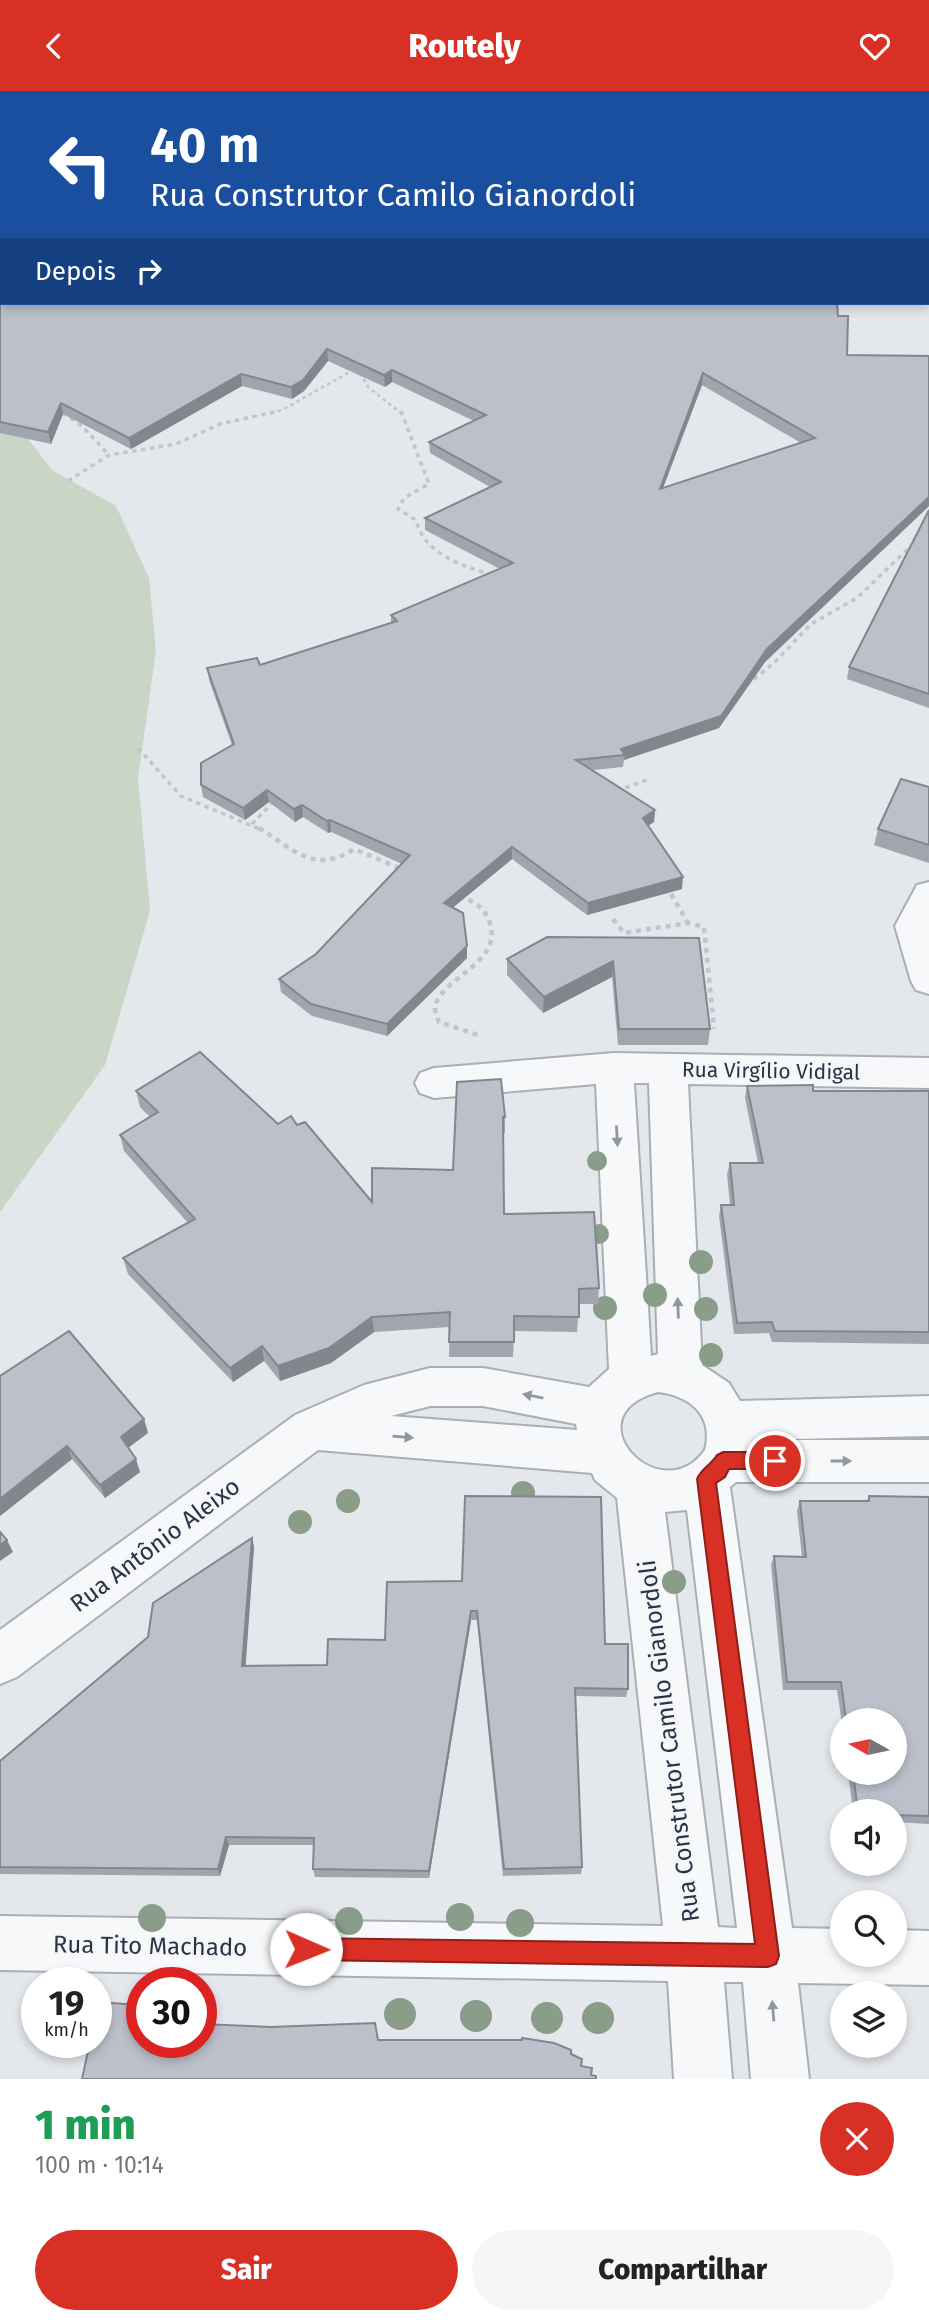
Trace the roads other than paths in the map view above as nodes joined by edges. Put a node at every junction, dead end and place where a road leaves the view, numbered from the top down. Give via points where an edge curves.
1 (929, 894) edge
2 (929, 981) edge
3 (614, 1068) junction
4 (668, 1069) junction
5 (929, 1073) edge
6 (434, 1083) dead end
7 (681, 1376) junction
8 (616, 1394) junction
9 (929, 1416) edge
10 (311, 1429) junction
11 (719, 1454) junction
12 (929, 1461) edge
13 (621, 1470) junction
14 (0, 1660) edge
15 (0, 1943) edge
16 (768, 1956) junction
17 (694, 1957) junction
18 (929, 1958) edge
19 (703, 2079) edge
20 (780, 2079) edge

1 - 2 street via 913,926
3 - 4 street, Rua Virgílio Vidigal
3 - 6 street, Rua Virgílio Vidigal
3 -> 8 street
4 - 5 street, Rua Virgílio Vidigal
7 -> 4 street
7 - 8 street via 641,1374
7 - 11 street via 719,1402
8 -> 10 street, Rua Antônio Aleixo via 430,1387 380,1399
8 - 13 street via 597,1438
9 - 11 street
10 -> 13 street
10 - 14 street, Rua Antônio Aleixo
11 -> 12 street
11 - 13 street via 693,1489 662,1492
11 - 16 street
13 - 17 street, Rua Construtor Camilo Gianordoli
15 - 17 street, Rua Tito Machado
16 - 17 street, Rua Tito Machado
16 - 18 street, Rua Tito Machado
20 -> 16 street
17 - 19 street, Rua Construtor Camilo Gianordoli

